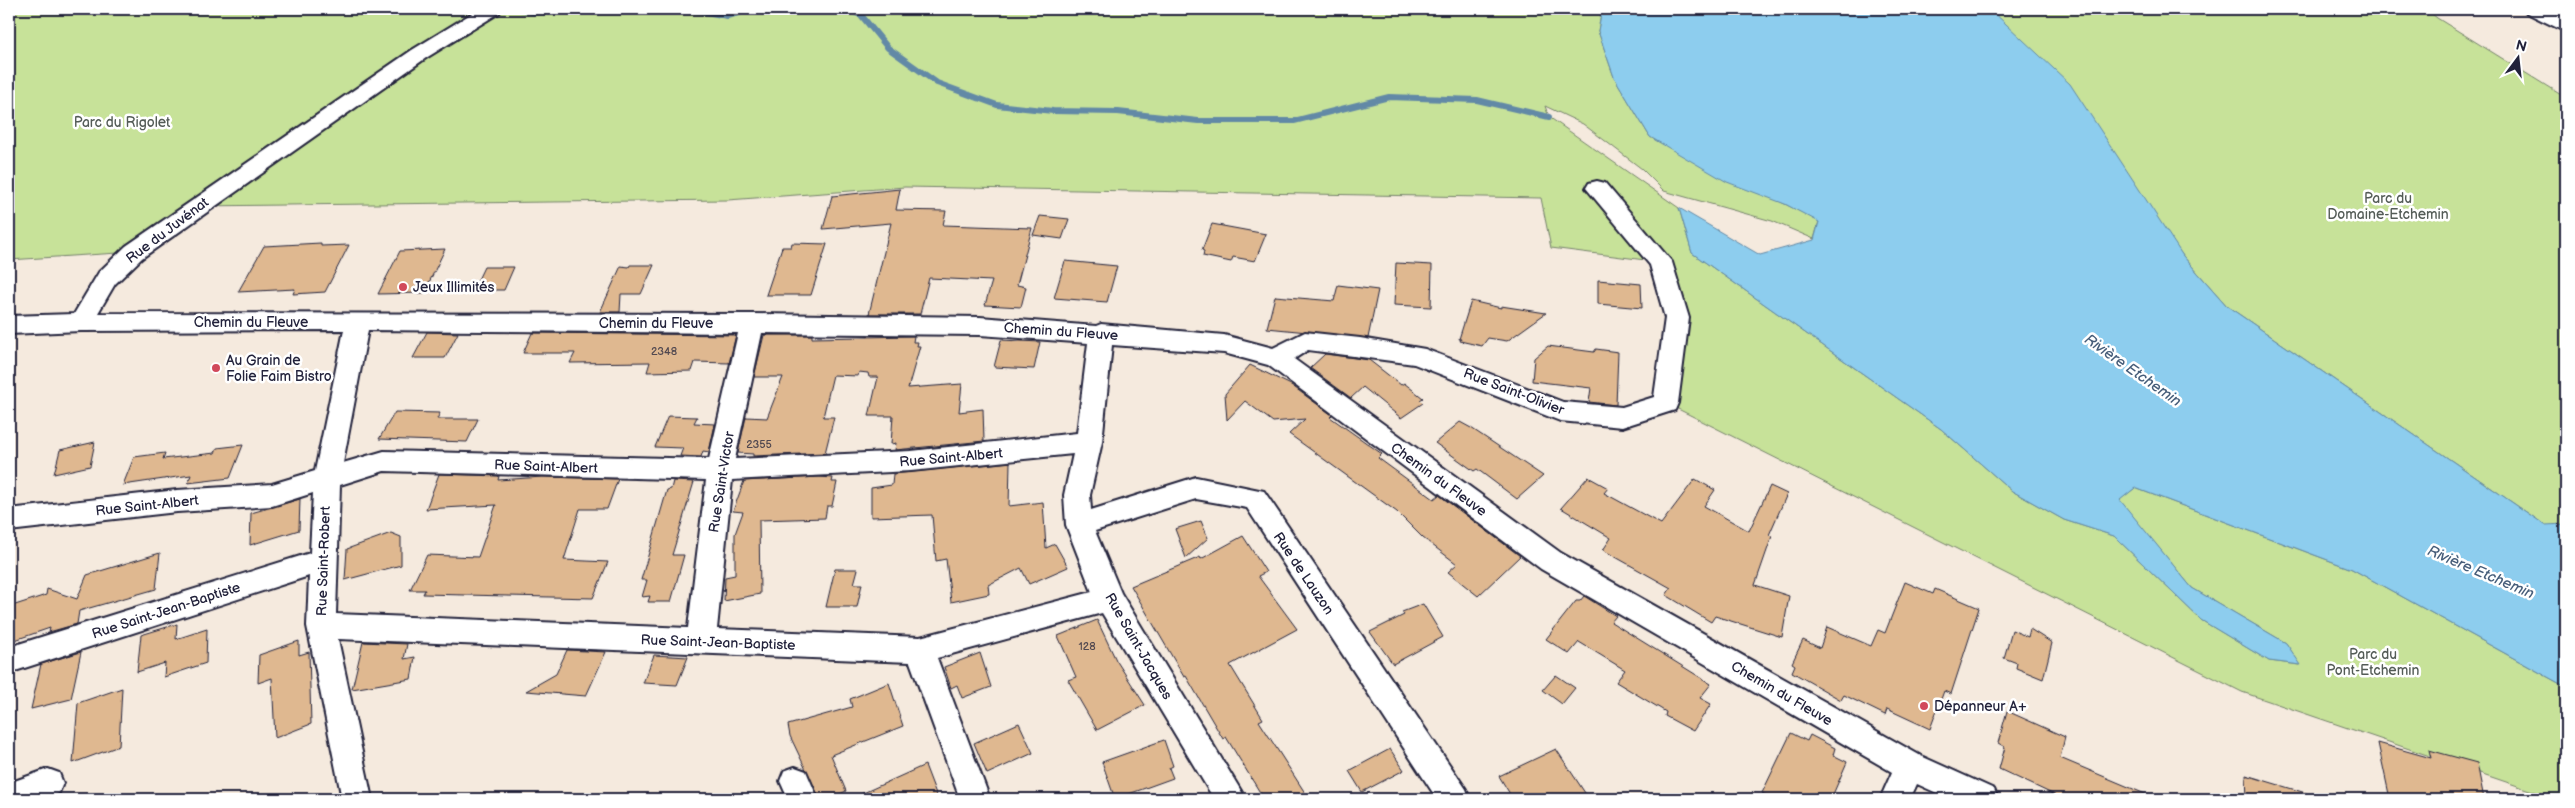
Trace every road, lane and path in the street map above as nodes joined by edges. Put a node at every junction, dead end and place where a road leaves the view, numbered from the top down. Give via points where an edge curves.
1 (492, 9) edge
2 (2534, 9) edge
3 (2566, 26) edge
4 (1597, 188) dead end
5 (358, 321) junction
6 (81, 322) junction
7 (752, 323) junction
8 (9, 325) edge
9 (1101, 334) junction
10 (1276, 358) junction
11 (1089, 442) junction
12 (720, 470) junction
13 (327, 478) junction
14 (9, 520) edge
15 (1079, 525) junction
16 (324, 560) junction
17 (1109, 598) junction
18 (321, 626) junction
19 (700, 642) junction
20 (920, 650) junction
21 (9, 660) edge
22 (1910, 766) junction
23 (48, 783) dead end
24 (9, 797) edge
25 (357, 799) edge
26 (975, 799) edge
27 (1230, 799) edge
28 (1455, 799) edge
29 (1895, 799) edge
30 (1983, 799) edge

1 - 6 street, Rue du Juvénat via 419,54 134,252 107,278
2 - 3 street
4 - 10 street, Rue Saint-Olivier via 1661,262 1677,318 1666,402 1622,418 1560,411 1416,355 1360,346 1305,341
5 - 6 street, Chemin du Fleuve
5 - 7 street, Chemin du Fleuve
5 - 13 street, Rue Saint-Robert
6 - 8 street, Chemin du Fleuve
7 - 9 street, Chemin du Fleuve via 980,326
7 - 12 street, Rue Saint-Victor
9 - 10 street, Chemin du Fleuve via 1224,344
9 - 11 street, Rue Saint-Jacques
10 - 22 street, Chemin du Fleuve via 1551,562
11 - 12 street, Rue Saint-Albert via 911,461
11 - 15 street, Rue Saint-Jacques via 1077,495
12 - 13 street, Rue Saint-Albert via 384,461
12 - 19 street, Rue Saint-Victor
13 - 14 street, Rue Saint-Albert via 272,495 177,501
13 - 16 street, Rue Saint-Robert
15 - 17 street, Rue Saint-Jacques
15 - 28 street, Rue de Lauzon via 1196,488 1255,499
16 - 18 street, Rue Saint-Robert
16 - 21 street, Rue Saint-Jean-Baptiste
17 - 20 street, Rue Saint-Jean-Baptiste
17 - 27 street, Rue Saint-Jacques
18 - 19 street, Rue Saint-Jean-Baptiste
18 - 25 street, Rue Saint-Robert
19 - 20 street, Rue Saint-Jean-Baptiste
20 - 26 street
22 - 29 street
22 - 30 street, Chemin du Fleuve
23 - 24 street

